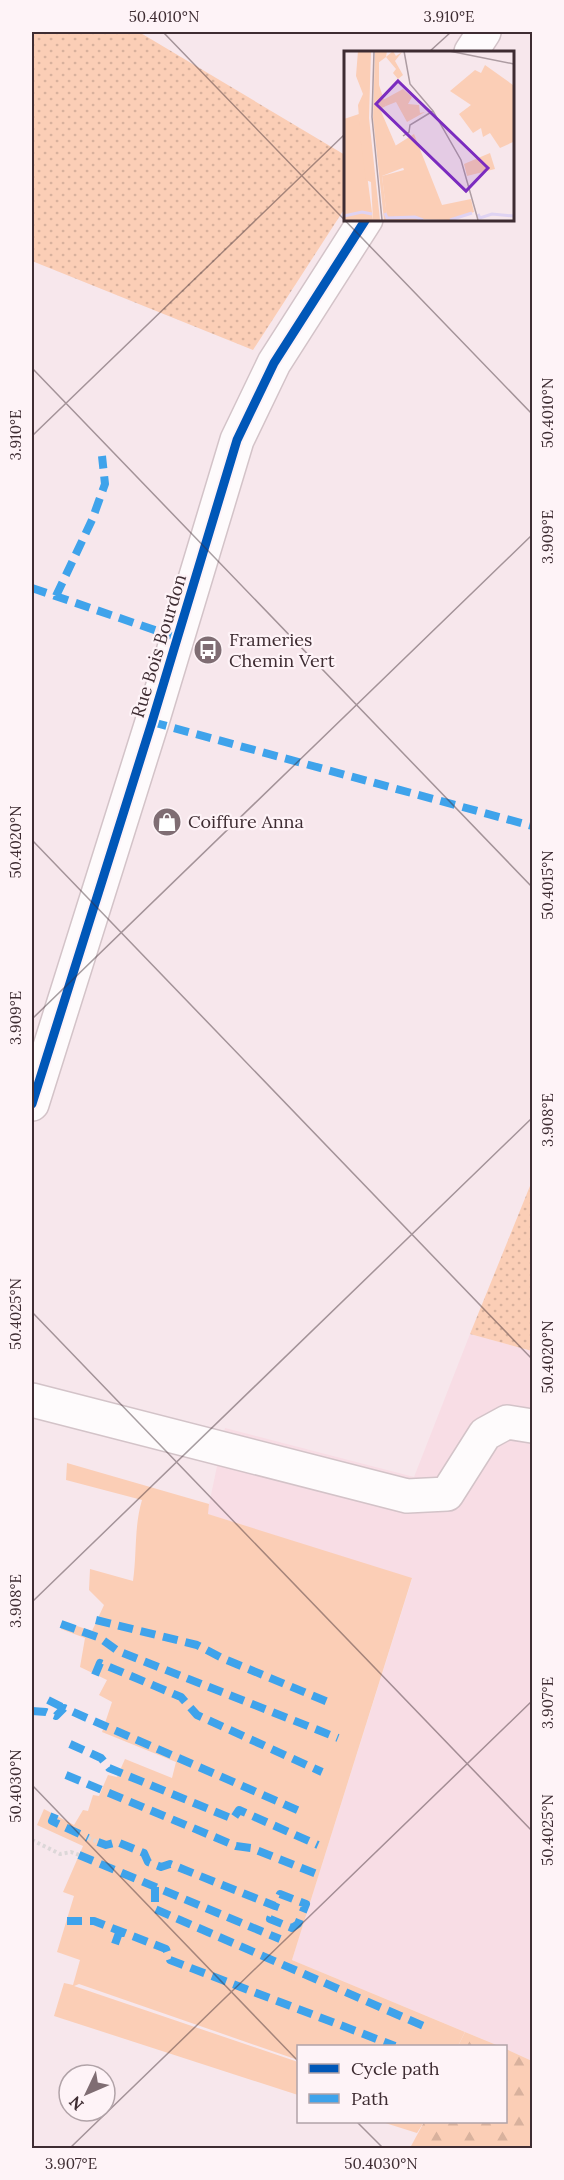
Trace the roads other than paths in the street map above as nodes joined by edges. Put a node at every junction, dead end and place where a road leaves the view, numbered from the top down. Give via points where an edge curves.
1 (484, 32) edge
2 (472, 51) edge
3 (365, 220) edge
4 (32, 1104) edge
5 (32, 1400) edge
6 (532, 1426) edge

1 - 2 street
3 - 4 street, Rue Bois Bourdon via 274,363 237,440
5 - 6 street via 407,1496 447,1494 485,1434 507,1422

